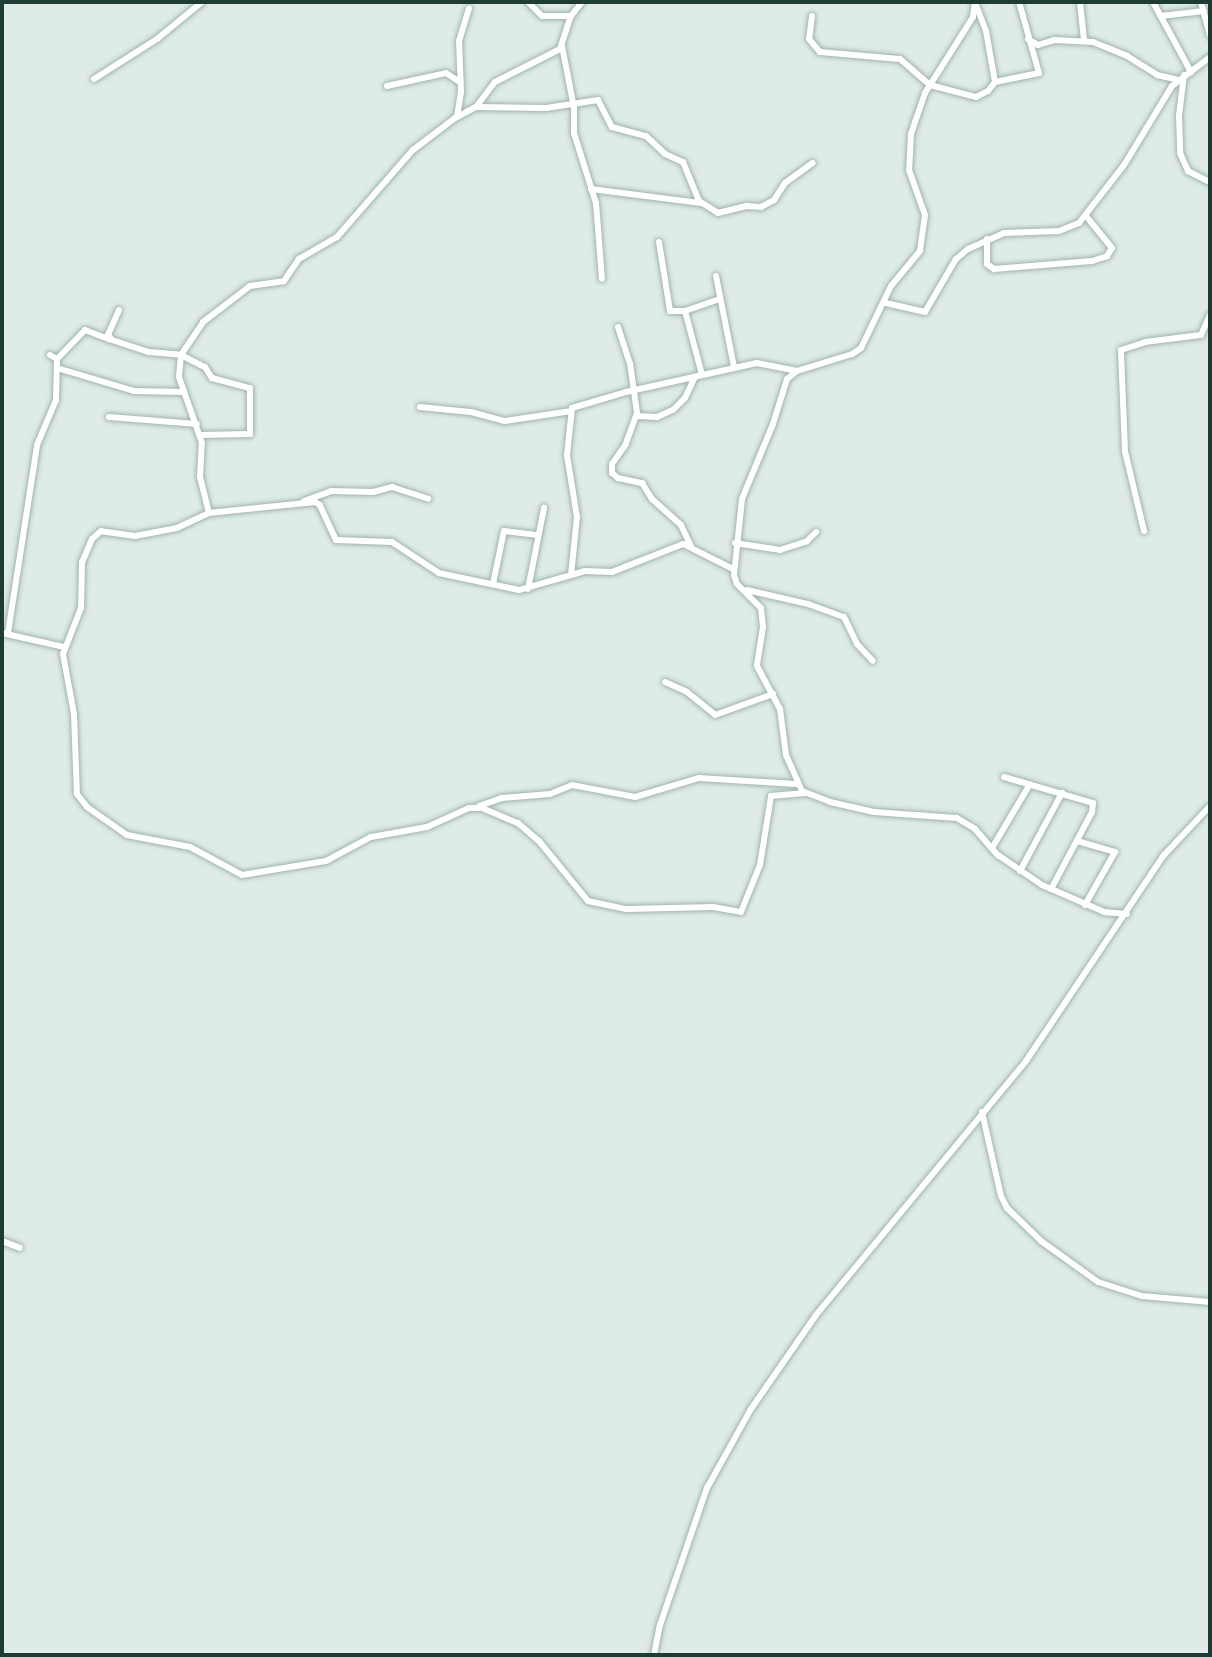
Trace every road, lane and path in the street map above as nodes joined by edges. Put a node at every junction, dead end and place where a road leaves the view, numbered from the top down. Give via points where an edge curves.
1 (202, 2) edge
2 (528, 2) edge
3 (582, 2) edge
4 (975, 2) edge
5 (1019, 2) edge
6 (1080, 2) edge
7 (1153, 2) edge
8 (1201, 2) edge
9 (469, 8) dead end
10 (1204, 11) junction
11 (571, 16) junction
12 (812, 16) dead end
13 (1161, 16) junction
14 (1210, 35) edge
15 (1028, 39) junction
16 (1084, 41) junction
17 (562, 46) junction
18 (1210, 57) edge
19 (1184, 76) junction
20 (94, 79) dead end
21 (460, 82) junction
22 (995, 82) junction
23 (930, 85) junction
24 (387, 86) dead end
25 (574, 105) junction
26 (476, 107) junction
27 (457, 117) junction
28 (813, 163) dead end
29 (1210, 182) edge
30 (591, 189) junction
31 (701, 203) junction
32 (1086, 216) junction
33 (987, 239) junction
34 (659, 242) dead end
35 (716, 276) dead end
36 (602, 279) dead end
37 (719, 299) junction
38 (886, 303) junction
39 (119, 310) dead end
40 (685, 311) junction
41 (1210, 315) edge
42 (618, 327) dead end
43 (1208, 332) edge
44 (109, 339) junction
45 (181, 355) junction
46 (734, 367) junction
47 (57, 368) junction
48 (797, 371) junction
49 (698, 376) junction
50 (634, 390) junction
51 (184, 392) junction
52 (420, 407) dead end
53 (571, 411) junction
54 (637, 416) junction
55 (109, 417) dead end
56 (197, 424) junction
57 (200, 435) junction
58 (428, 499) dead end
59 (301, 503) junction
60 (544, 508) dead end
61 (209, 513) junction
62 (1144, 531) dead end
63 (816, 532) dead end
64 (538, 535) junction
65 (735, 543) junction
66 (691, 546) junction
67 (733, 569) junction
68 (571, 575) junction
69 (493, 584) junction
70 (528, 589) junction
71 (743, 589) junction
72 (5, 633) edge
73 (64, 647) junction
74 (873, 661) dead end
75 (665, 682) dead end
76 (773, 694) junction
77 (1004, 777) dead end
78 (797, 784) junction
79 (1030, 784) junction
80 (806, 793) junction
81 (1062, 793) junction
82 (1210, 806) edge
83 (476, 807) junction
84 (1077, 841) junction
85 (992, 848) junction
86 (1020, 871) junction
87 (1051, 889) junction
88 (1085, 905) junction
89 (1127, 914) junction
90 (982, 1112) junction
91 (2, 1241) edge
92 (20, 1248) dead end
93 (1210, 1302) edge
94 (654, 1655) edge

1 - 20 street via 157,39
2 - 11 street via 542,16
3 - 11 street
4 - 22 street
4 - 23 street via 973,17
5 - 15 street
6 - 16 street
7 - 13 street
8 - 10 street
9 - 21 street via 459,41
10 - 13 street
10 - 14 street
11 - 17 street
12 - 23 street via 809,39 820,52 900,59
13 - 19 street
15 - 16 street via 1037,45
15 - 22 street via 1039,73
16 - 19 street via 1127,56 1157,75
17 - 25 street
17 - 26 street via 492,85
18 - 19 street
19 - 29 street via 1180,152 1188,171
19 - 32 street
21 - 24 street via 446,73
21 - 27 street
22 - 23 street via 976,97
23 - 38 street via 915,117 909,161 925,212 925,232 920,252 891,286
25 - 26 street
25 - 30 street via 574,133
25 - 31 street via 599,101 611,127 646,136 665,154 682,160
26 - 27 street
27 - 45 street via 398,164 365,210 337,237 303,256 283,281 250,286 207,318
28 - 31 street via 761,207 720,213
30 - 31 street
30 - 36 street
32 - 33 street via 1067,230 1004,233
32 - 33 street via 1112,248 1092,261 994,269 987,264
33 - 38 street via 959,255 926,311
34 - 40 street via 668,308
35 - 37 street
37 - 40 street
37 - 46 street
38 - 48 street via 858,350
39 - 44 street
40 - 49 street
41 - 43 street
42 - 50 street
43 - 62 street via 1121,350 1125,451
44 - 45 street
44 - 47 street via 85,330 53,357
45 - 51 street
45 - 57 street via 205,367 212,378 251,388 249,434
46 - 48 street via 763,363
46 - 49 street
47 - 51 street via 134,391
47 - 72 street via 56,400 37,444
48 - 65 street via 784,383 744,493
49 - 50 street
49 - 54 street via 673,410 657,417
50 - 53 street
50 - 54 street
51 - 56 street
52 - 53 street via 505,421
53 - 68 street via 567,455 577,513
54 - 66 street via 612,473 642,483 681,525
55 - 56 street
56 - 57 street
57 - 61 street via 200,477
58 - 59 street via 392,487 325,492
59 - 61 street
59 - 69 street via 320,505 336,540 392,542 432,571
60 - 64 street
61 - 73 street via 177,528 135,536 96,534 82,562 80,615
63 - 65 street via 807,541 780,550
64 - 69 street via 504,531
64 - 70 street
65 - 67 street
66 - 67 street
66 - 68 street via 681,544 612,572
67 - 71 street
68 - 70 street
69 - 70 street
71 - 74 street via 843,617
71 - 76 street via 762,612 757,664
72 - 73 street
73 - 83 street via 74,714 77,794 131,837 190,847 242,875 326,861 371,837 427,827
75 - 76 street via 715,715
76 - 78 street
77 - 79 street
78 - 80 street
78 - 83 street via 699,778 635,797 572,785
79 - 81 street
79 - 85 street
80 - 83 street via 771,796 760,865 741,912 713,907 627,909 588,901 539,841 501,814
80 - 85 street via 874,812 957,818
81 - 84 street via 1093,804
81 - 86 street
82 - 89 street via 1164,855
84 - 87 street
84 - 88 street via 1115,852
85 - 86 street
86 - 87 street
87 - 88 street
88 - 89 street
89 - 90 street via 1026,1061
90 - 93 street via 1001,1196 1041,1241 1098,1282 1142,1296
90 - 94 street via 816,1315 730,1442 707,1488
91 - 92 street

